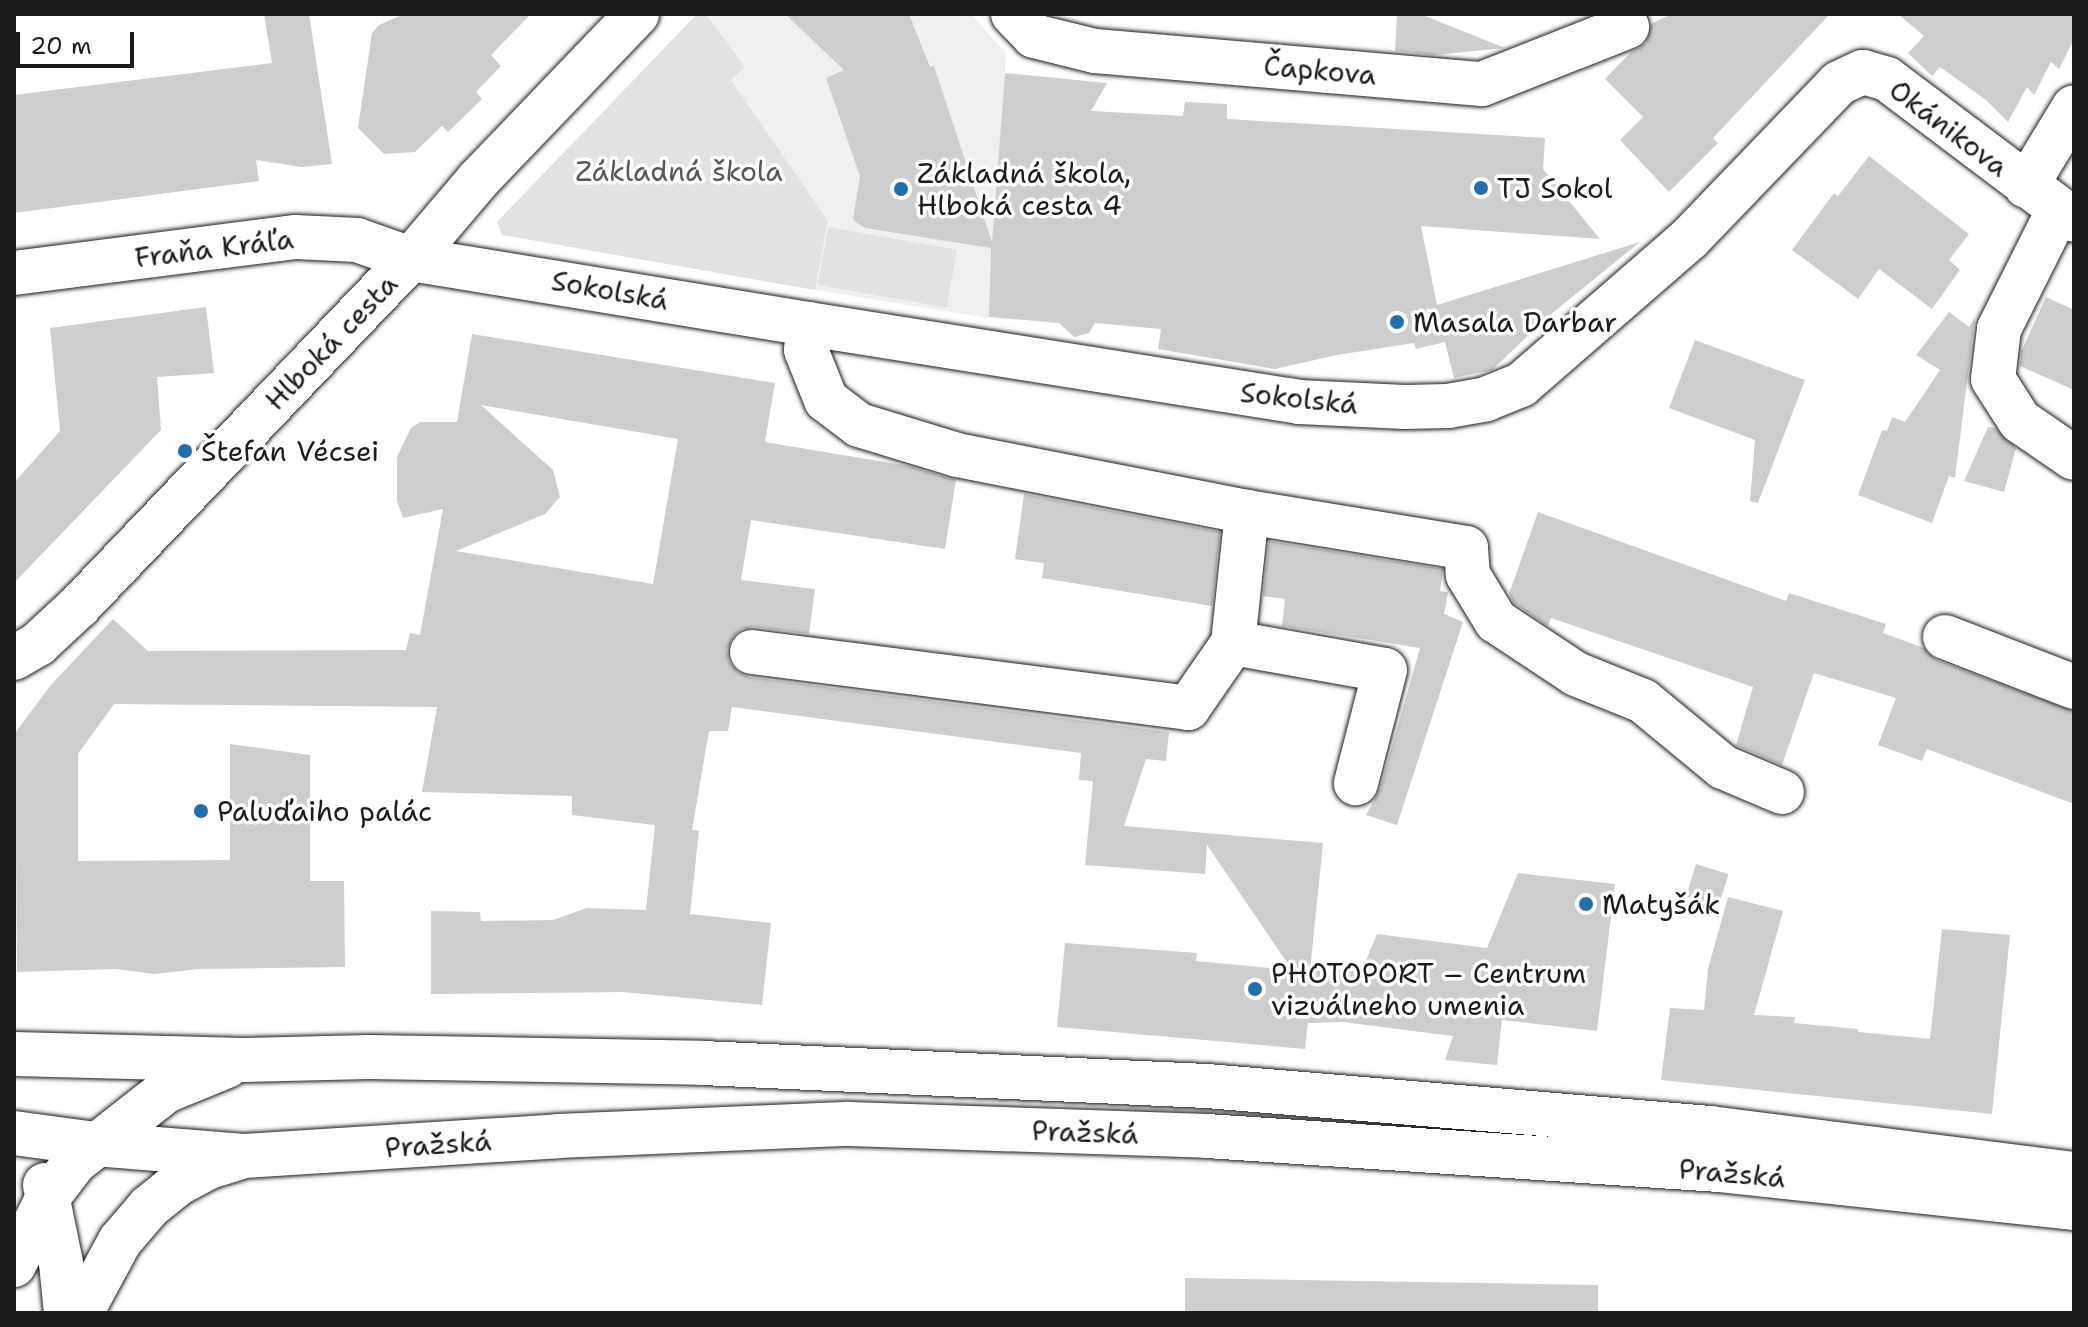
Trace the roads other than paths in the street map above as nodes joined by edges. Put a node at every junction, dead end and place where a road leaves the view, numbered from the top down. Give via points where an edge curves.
1 (637, 14) edge
2 (1013, 14) edge
3 (1627, 27) dead end
4 (2074, 107) edge
5 (1722, 205) joint
6 (2053, 205) edge
7 (411, 259) junction
8 (14, 273) edge
9 (808, 324) junction
10 (2074, 458) edge
11 (1247, 512) junction
12 (1945, 637) dead end
13 (1233, 643) junction
14 (752, 652) dead end
15 (14, 658) edge
16 (2074, 687) edge
17 (1356, 783) dead end
18 (1782, 792) dead end
19 (14, 1054) edge
20 (244, 1060) junction
21 (18, 1128) edge
22 (95, 1144) junction
23 (244, 1156) junction
24 (2074, 1174) edge
25 (48, 1197) junction
26 (2074, 1208) edge
27 (14, 1265) edge
28 (66, 1313) edge
29 (81, 1313) edge

1 - 7 street, Hlboká cesta via 478,180
2 - 3 street, Čapkova via 1034,36 1095,51 1482,84
4 - 6 street
5 - 6 street, Okánikova via 1839,83 1863,72 1887,79
5 - 9 street, Sokolská via 1668,259 1521,385 1448,406 1299,402
6 - 10 street via 1999,329 1993,379 2020,421
7 - 8 street, Fraňa Kráľa via 357,240 296,237
7 - 9 street, Sokolská
7 - 15 street, Hlboká cesta via 79,606 38,644
9 - 11 street via 806,350 826,400 859,425 957,455
11 - 13 street
11 - 18 street via 1466,548 1468,575 1496,621 1576,674 1643,701 1723,767
12 - 16 street
13 - 14 street via 1188,708
13 - 17 street via 1385,670
19 - 20 street, Pražská
20 - 22 street, Pražská via 166,1091
20 - 24 street, Pražská via 702,1063 1192,1085 1710,1128
21 - 22 street, Pražská
21 - 25 street
22 - 23 street, Pražská
22 - 25 street
23 - 26 street, Pražská via 849,1124 1207,1136 1719,1170
23 - 29 street via 177,1184 149,1207 120,1241
25 - 27 street
25 - 28 street

